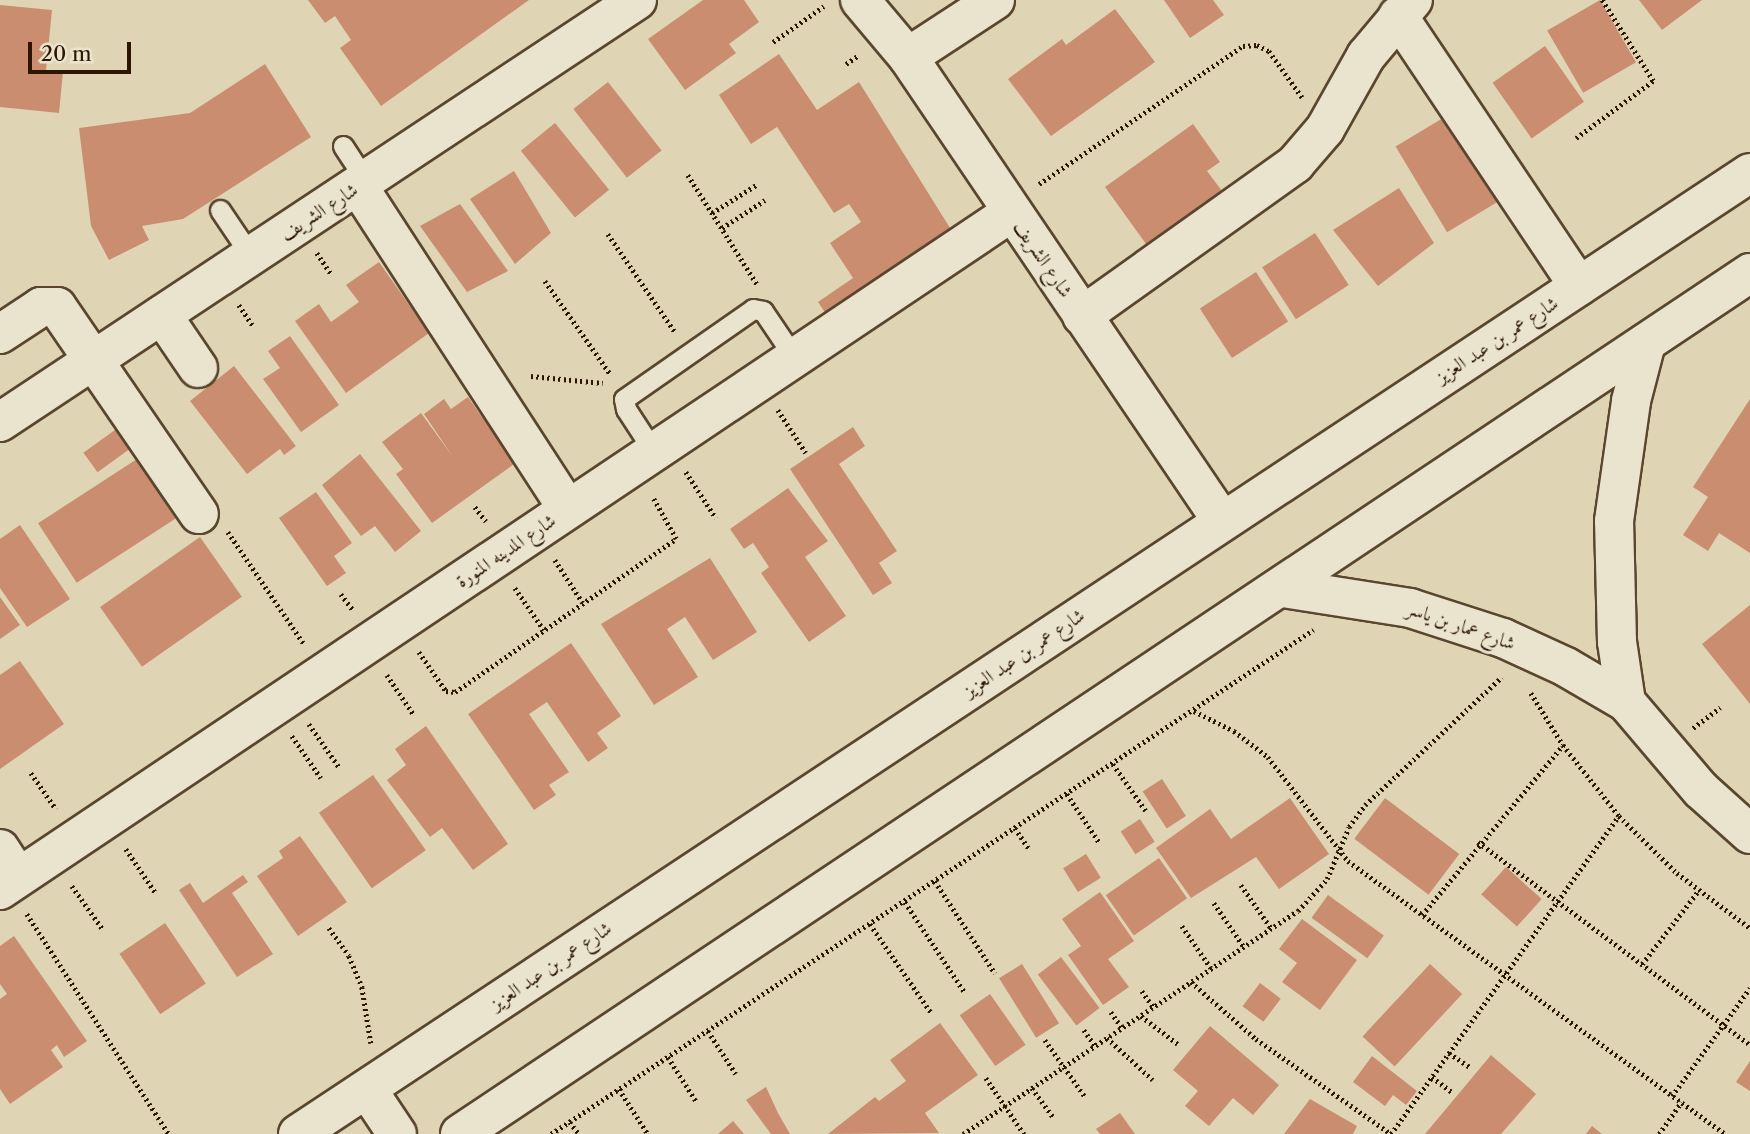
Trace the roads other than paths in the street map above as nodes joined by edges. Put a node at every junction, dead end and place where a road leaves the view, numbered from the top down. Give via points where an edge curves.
1 (637, 0) edge
2 (860, 0) edge
3 (995, 0) edge
4 (1406, 8) edge
5 (908, 57) junction
6 (343, 146) dead end
7 (1750, 173) edge
8 (362, 183) junction
9 (1010, 208) junction
10 (220, 211) dead end
11 (251, 256) junction
12 (1750, 273) edge
13 (1579, 286) junction
14 (162, 315) junction
15 (1082, 316) junction
16 (0, 334) edge
17 (1646, 343) junction
18 (794, 357) junction
19 (94, 360) junction
20 (198, 368) dead end
21 (0, 422) edge
22 (651, 453) junction
23 (568, 509) junction
24 (200, 514) road end
25 (1222, 521) junction
26 (1283, 588) junction
27 (1626, 702) junction
28 (1750, 834) edge
29 (7, 875) edge
30 (367, 1088) junction
31 (298, 1134) edge
32 (397, 1134) edge
33 (460, 1134) edge

1 - 8 street, شارع الشريف
2 - 5 street, شارع الشريف
3 - 5 street
4 - 13 street
4 - 15 street via 1359,67 1325,129 1276,179
5 - 9 street, شارع الشريف
6 - 8 lane
7 - 13 street, شارع عمر بن عبد العزيز
8 - 11 street, شارع الشريف
8 - 23 street
9 - 15 street, شارع الشريف
9 - 18 street, شارع المدينه المنورة
10 - 11 lane
11 - 14 street, شارع الشريف
12 - 17 street
13 - 25 street, شارع عمر بن عبد العزيز
14 - 19 street, شارع الشريف
14 - 20 street
15 - 25 street, شارع الشريف
16 - 19 street via 41,307 52,306 61,311
17 - 26 street
17 - 27 street via 1631,401 1614,521 1616,630
18 - 22 street, شارع المدينه المنورة
18 - 22 lane via 757,309 622,391 624,406
19 - 21 street, شارع الشريف
19 - 24 street
22 - 23 street, شارع المدينه المنورة
23 - 29 street, شارع المدينه المنورة via 78,838
25 - 30 street, شارع عمر بن عبد العزيز
26 - 27 street, شارع عمار بن ياسر via 1410,608
26 - 33 street
27 - 28 street, شارع عمار بن ياسر via 1701,790
30 - 31 street, شارع عمر بن عبد العزيز
30 - 32 street

